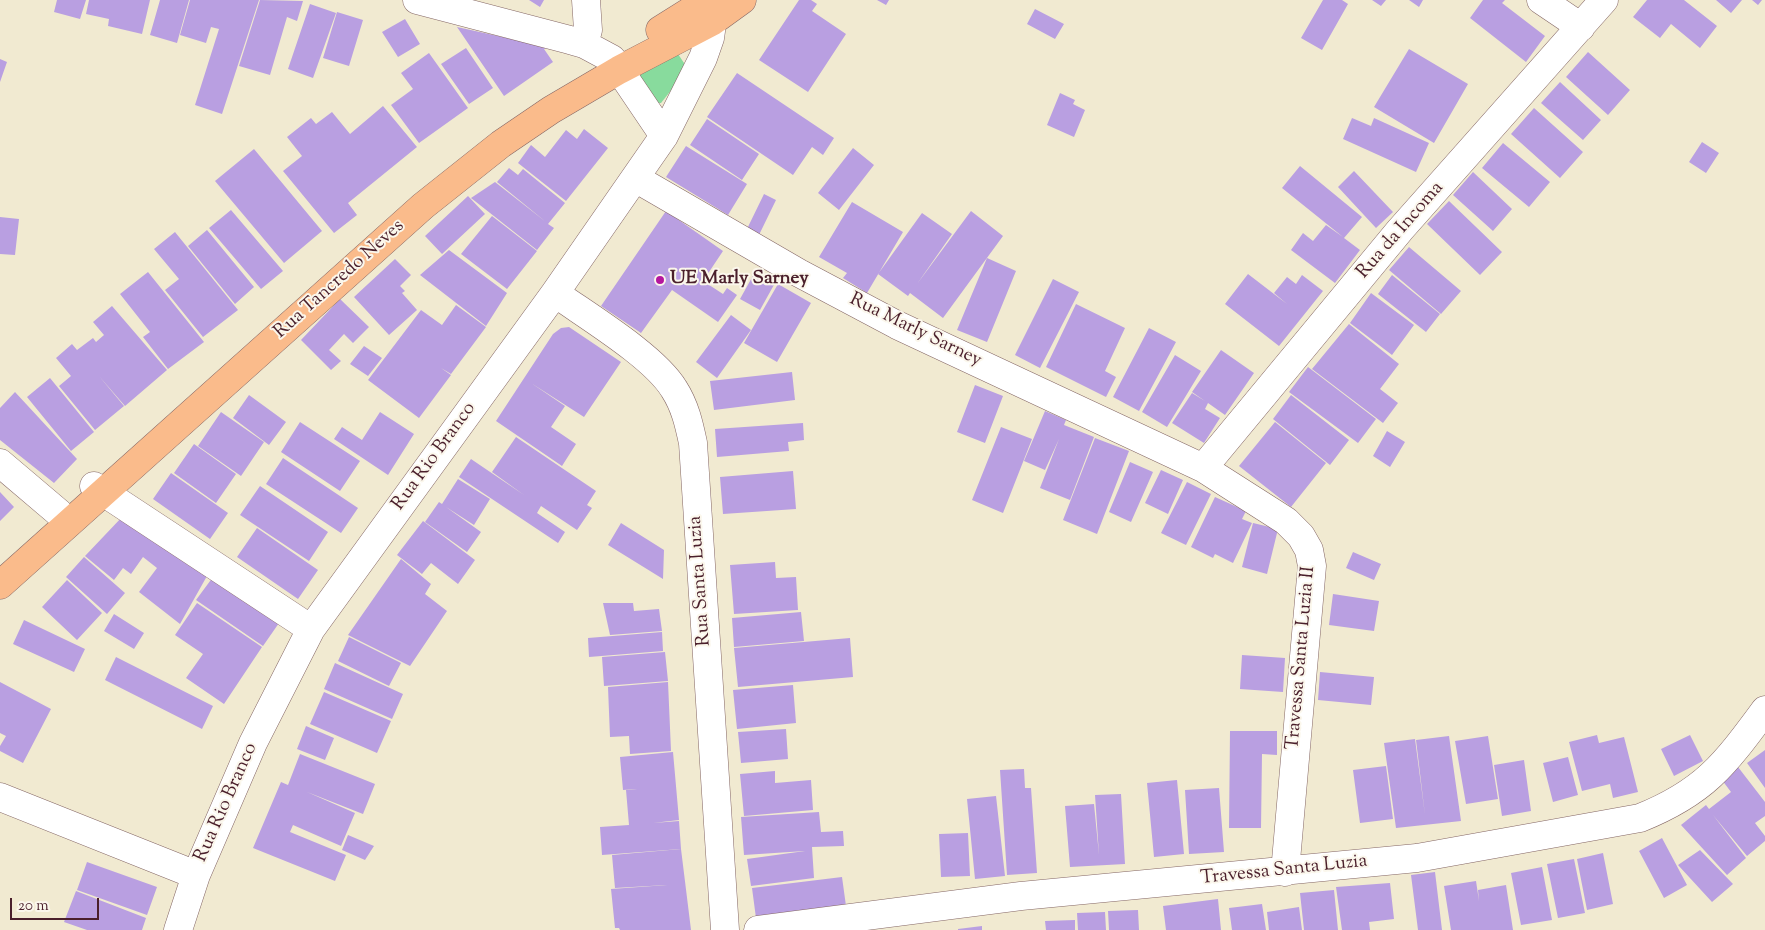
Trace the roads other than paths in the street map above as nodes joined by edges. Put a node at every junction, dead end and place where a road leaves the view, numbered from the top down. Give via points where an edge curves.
1 (417, 0) edge
2 (586, 0) edge
3 (742, 0) edge
4 (1541, 0) edge
5 (1604, 0) edge
6 (712, 7) edge
7 (1581, 26) junction
8 (584, 44) junction
9 (615, 64) junction
10 (664, 136) junction
11 (636, 178) junction
12 (554, 292) junction
13 (0, 463) edge
14 (1203, 468) junction
15 (99, 489) junction
16 (59, 513) junction
17 (0, 565) edge
18 (0, 585) edge
19 (311, 629) junction
20 (1765, 710) edge
21 (0, 797) edge
22 (1285, 872) junction
23 (196, 875) junction
24 (178, 930) edge
25 (725, 930) edge
26 (758, 930) edge

1 - 8 street
2 - 8 street via 588,30
3 - 6 main road, Rua Tancredo Neves
4 - 7 street
5 - 7 street, Rua da Incoma
6 - 9 main road, Rua Tancredo Neves
6 - 10 street, Rua Rio Branco via 703,58
7 - 14 street, Rua da Incoma via 1400,230
8 - 9 street
9 - 10 street
9 - 15 main road, Rua Tancredo Neves via 494,135 416,197
10 - 11 street, Rua Rio Branco
11 - 12 street, Rua Rio Branco
11 - 14 street, Rua Marly Sarney via 799,273 897,325
12 - 19 street, Rua Rio Branco
12 - 25 street, Rua Santa Luzia via 651,362 674,388 686,412 693,443
13 - 16 street
14 - 22 street, Travessa Santa Luzia II via 1286,521 1309,550 1312,566
15 - 16 main road, Rua Tancredo Neves
15 - 18 main road, Rua Tancredo Neves
15 - 19 street
16 - 17 main road, Rua Tancredo Neves
19 - 23 street, Rua Rio Branco via 253,743
20 - 22 street, Travessa Santa Luzia via 1722,766 1704,782 1669,806 1640,818 1416,858
21 - 23 street
22 - 26 street, Travessa Santa Luzia via 1021,896
23 - 24 street, Rua Rio Branco

